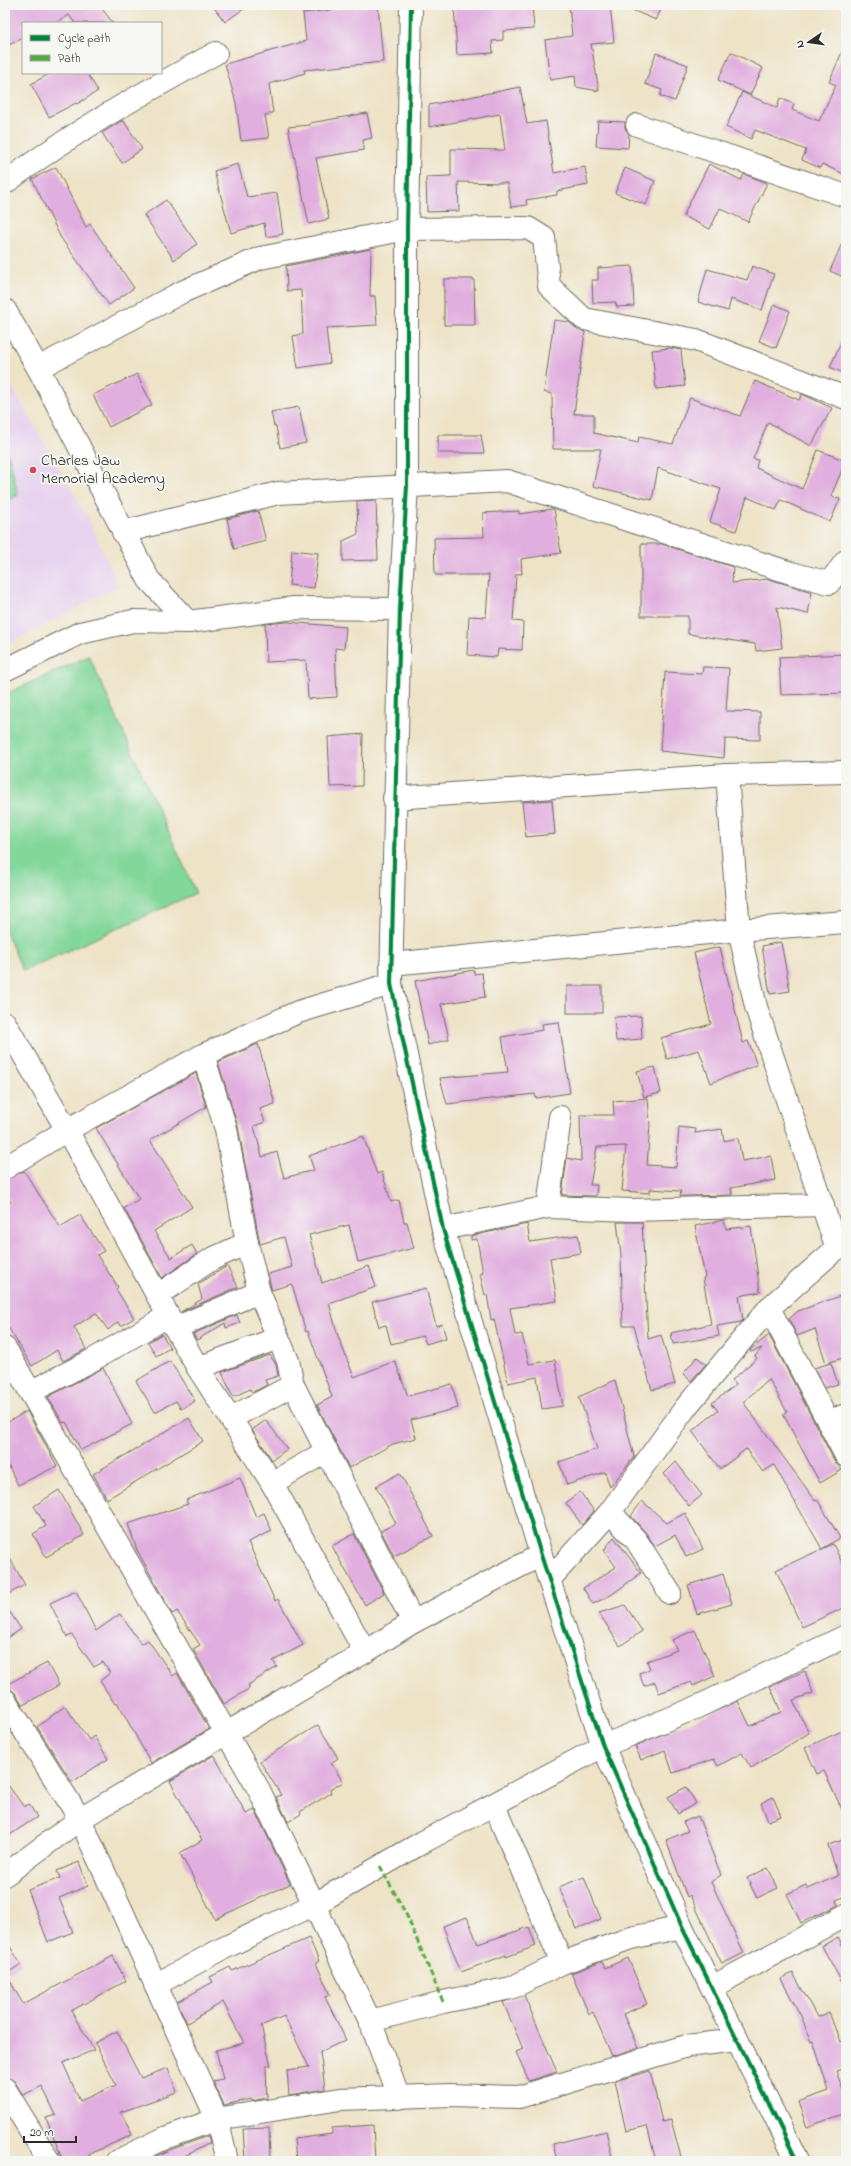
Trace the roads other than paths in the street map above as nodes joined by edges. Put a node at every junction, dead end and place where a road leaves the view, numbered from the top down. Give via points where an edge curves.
1 (412, 5) edge
2 (216, 53) dead end
3 (637, 125) dead end
4 (5, 183) edge
5 (846, 196) edge
6 (407, 229) junction
7 (5, 310) edge
8 (38, 368) junction
9 (846, 398) edge
10 (407, 485) junction
11 (123, 532) junction
12 (845, 562) edge
13 (400, 609) junction
14 (188, 622) junction
15 (5, 670) edge
16 (846, 772) edge
17 (727, 775) junction
18 (394, 798) junction
19 (846, 922) edge
20 (739, 930) junction
21 (391, 974) junction
22 (5, 1023) edge
23 (203, 1055) junction
24 (560, 1117) dead end
25 (67, 1130) junction
26 (5, 1168) edge
27 (823, 1205) junction
28 (548, 1207) junction
29 (443, 1229) junction
30 (247, 1243) junction
31 (842, 1245) edge
32 (259, 1292) junction
33 (158, 1295) junction
34 (769, 1308) junction
35 (172, 1322) junction
36 (278, 1338) junction
37 (5, 1348) edge
38 (198, 1368) junction
39 (293, 1385) junction
40 (30, 1392) junction
41 (231, 1418) junction
42 (837, 1418) edge
43 (327, 1452) junction
44 (846, 1456) edge
45 (272, 1483) junction
46 (610, 1512) junction
47 (541, 1555) junction
48 (549, 1580) junction
49 (670, 1593) dead end
50 (413, 1622) junction
51 (846, 1636) edge
52 (365, 1652) junction
53 (5, 1700) edge
54 (227, 1733) junction
55 (603, 1746) junction
56 (494, 1805) junction
57 (80, 1819) junction
58 (5, 1875) edge
59 (315, 1904) junction
60 (846, 1915) edge
61 (682, 1928) junction
62 (562, 1962) junction
63 (155, 1985) junction
64 (712, 1987) junction
65 (370, 2021) junction
66 (737, 2040) junction
67 (5, 2089) edge
68 (399, 2098) junction
69 (217, 2119) junction
70 (49, 2161) edge
71 (117, 2161) edge
72 (227, 2161) edge
73 (797, 2161) edge

1 - 6 street
2 - 4 street via 137,96 45,153
3 - 5 street
6 - 8 street via 260,258 182,292
6 - 9 street via 528,228 544,238 549,286 584,319 696,340
6 - 10 street
7 - 8 street
8 - 11 street
10 - 11 street via 278,493
10 - 12 street via 507,481 791,574 829,583
10 - 13 street
11 - 14 street via 149,580
13 - 14 street via 294,608
13 - 18 street
14 - 15 street via 133,622 80,633
16 - 17 street
17 - 18 street
17 - 20 street
18 - 21 street
19 - 20 street
20 - 21 street
20 - 27 street via 756,1007
21 - 23 street
21 - 29 street
22 - 25 street
23 - 25 street
23 - 30 street via 226,1128
24 - 28 street
25 - 26 street
25 - 33 street
27 - 28 street via 632,1210
27 - 31 street
28 - 29 street
29 - 47 street
30 - 32 street
30 - 33 street via 212,1259
31 - 34 street
32 - 35 street
32 - 36 street
33 - 35 street
34 - 42 street
34 - 46 street via 686,1407
35 - 38 street
35 - 40 street
36 - 38 street
36 - 39 street via 288,1361
37 - 40 street
38 - 41 street
39 - 41 street
39 - 43 street
40 - 54 street
41 - 45 street
42 - 44 street
43 - 45 street
43 - 50 street
45 - 52 street
46 - 48 street
46 - 49 street via 636,1540
47 - 48 street
47 - 50 street
48 - 55 street
50 - 52 street
51 - 55 street via 695,1708
52 - 54 street
53 - 57 street
54 - 57 street
54 - 59 street via 259,1790
55 - 56 street
55 - 61 street
56 - 59 street
56 - 62 street
57 - 58 street
57 - 63 street
59 - 63 street
59 - 65 street
60 - 64 street
61 - 62 street via 631,1938
61 - 64 street
62 - 65 street via 510,1988
63 - 69 street
64 - 66 street
65 - 68 street
66 - 68 street via 687,2046 519,2097 450,2095
66 - 73 street
67 - 70 street
68 - 69 street via 340,2099
69 - 71 street via 165,2138
69 - 72 street

